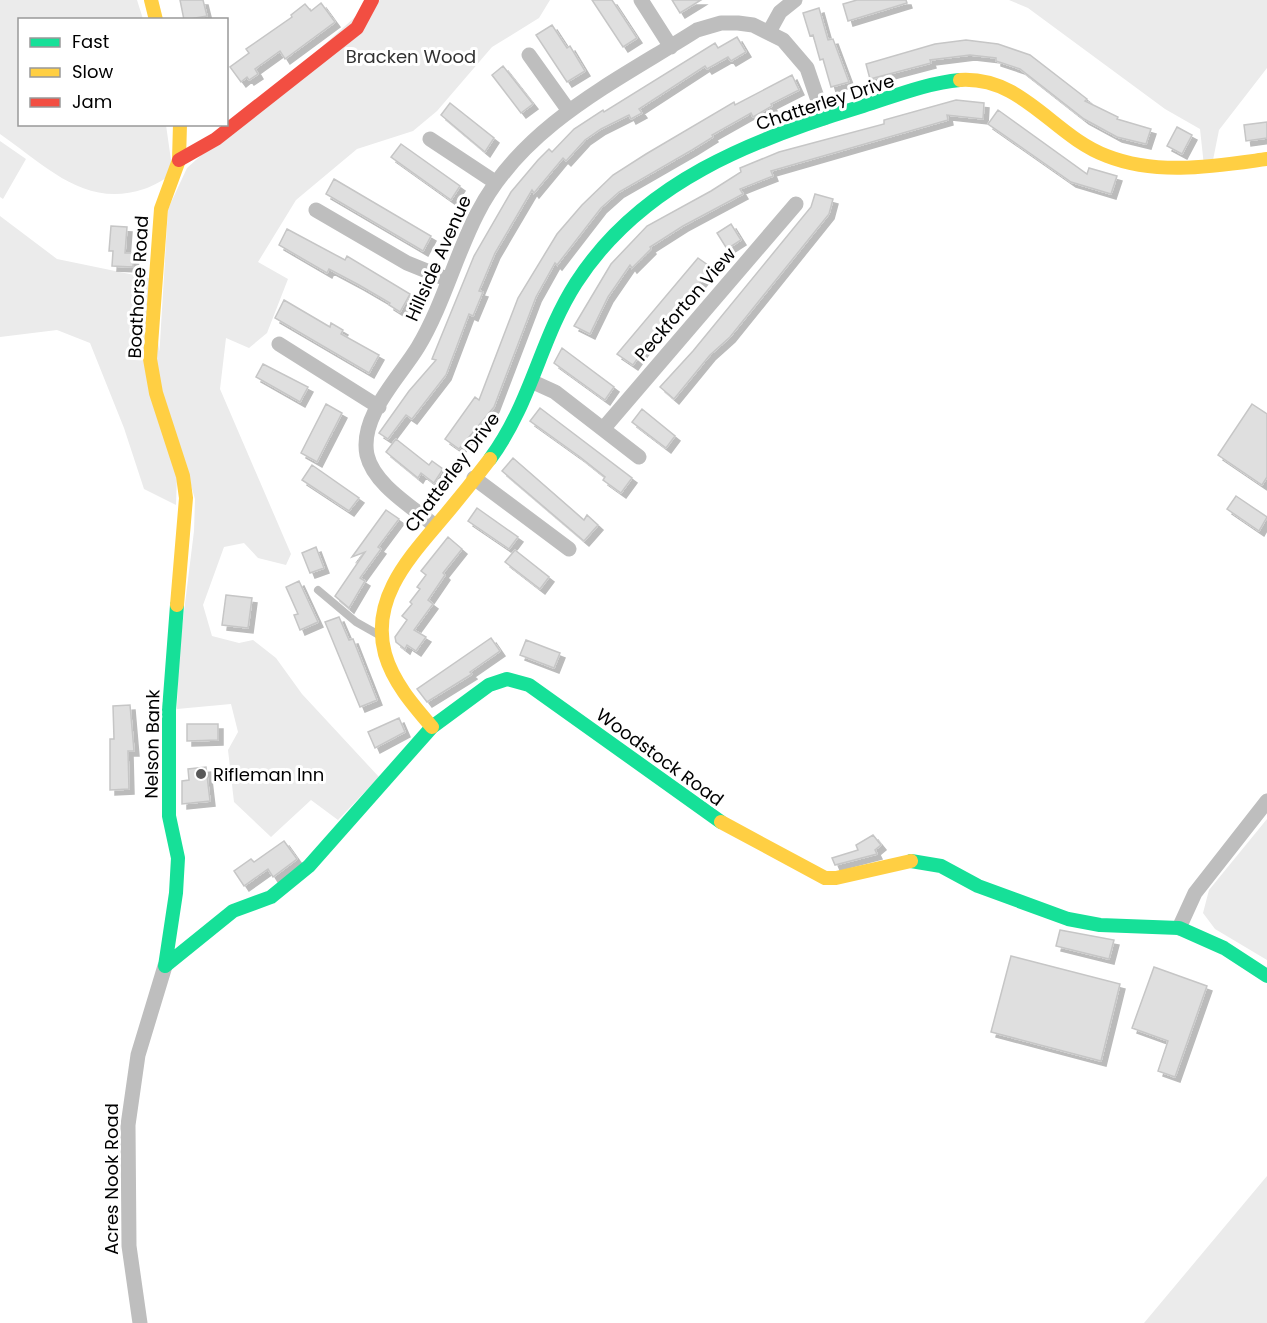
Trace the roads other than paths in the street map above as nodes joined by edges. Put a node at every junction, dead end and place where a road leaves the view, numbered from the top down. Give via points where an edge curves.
1 (151, 0) edge
2 (372, 0) edge
3 (641, 0) edge
4 (795, 0) edge
5 (156, 18) edge
6 (770, 32) junction
7 (671, 47) junction
8 (529, 55) dead end
9 (569, 111) junction
10 (824, 118) junction
11 (180, 126) edge
12 (430, 139) dead end
13 (1267, 159) edge
14 (179, 160) junction
15 (495, 182) junction
16 (796, 204) dead end
17 (321, 219) dead end
18 (449, 280) junction
19 (279, 344) dead end
20 (533, 382) junction
21 (379, 407) junction
22 (603, 429) junction
23 (639, 457) dead end
24 (474, 478) junction
25 (186, 521) joint
26 (435, 526) junction
27 (569, 549) dead end
28 (318, 590) dead end
29 (383, 637) junction
30 (432, 727) junction
31 (1267, 801) edge
32 (1179, 928) junction
33 (165, 966) junction
34 (1267, 976) edge
35 (140, 1323) edge

1 - 5 street
2 - 14 street via 357,28 216,139
3 - 7 street
4 - 6 street via 780,12
6 - 7 street, Hillside Avenue via 753,25 721,23 697,30
6 - 10 street, Hillside Avenue via 796,52 807,68
7 - 9 street, Hillside Avenue
8 - 9 street
9 - 15 street, Hillside Avenue via 528,145
10 - 13 street, Chatterley Drive via 964,79 989,81 1053,119 1087,146 1124,160 1168,168
10 - 20 street, Chatterley Drive via 765,138 714,164 656,196 621,225 575,285
11 - 14 street, Boathorse Road
12 - 15 street
14 - 25 street, Boathorse Road via 161,209 150,359 156,393 183,476
15 - 18 street, Hillside Avenue via 476,215
16 - 22 street, Peckforton View
17 - 18 street via 406,263
18 - 21 street, Hillside Avenue via 418,347
19 - 21 street
20 - 22 street via 555,392
20 - 24 street, Chatterley Drive via 505,436
21 - 26 street, Hillside Avenue via 366,438 370,466
22 - 23 street
24 - 26 street, Chatterley Drive
24 - 27 street
25 - 33 street, Nelson Bank via 169,710 169,816 178,858
26 - 29 street, Chatterley Drive via 388,589 381,621
28 - 29 lane via 356,622
29 - 30 street, Chatterley Drive via 387,665 404,696
30 - 32 street, Woodstock Road via 489,685 507,679 529,685 723,824 825,878 915,860 941,866 978,886 1068,919 1100,925
30 - 33 street, Woodstock Road via 309,866 271,897 232,911
31 - 32 street via 1195,893
32 - 34 street, Woodstock Road via 1224,948
33 - 35 street, Acres Nook Road via 138,1055 128,1125 129,1246

